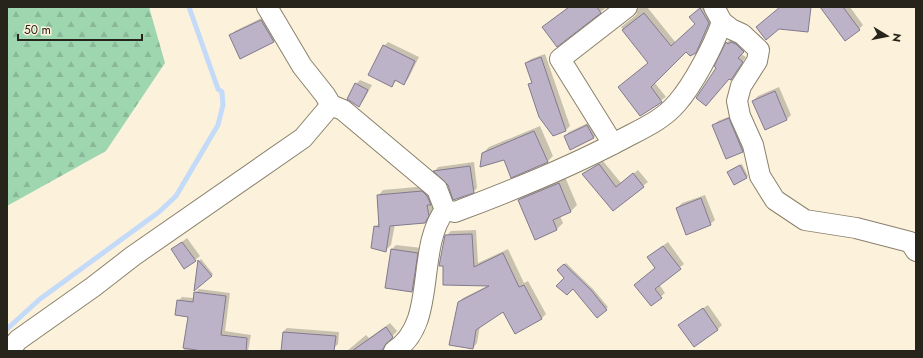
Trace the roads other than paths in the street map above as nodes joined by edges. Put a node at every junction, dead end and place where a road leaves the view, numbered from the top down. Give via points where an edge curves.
1 (266, 7) edge
2 (627, 7) edge
3 (718, 14) edge
4 (331, 105) junction
5 (613, 144) junction
6 (445, 210) junction
7 (916, 251) edge
8 (9, 351) edge
9 (394, 351) edge

1 - 4 street via 302,66
2 - 5 street via 560,59
3 - 5 street via 713,46 677,103 659,120
3 - 7 street via 731,29 742,34 759,50 757,61 741,86 737,101 740,116 753,145 760,176 775,200 804,220 856,228 910,242
4 - 6 street via 344,110 437,190
4 - 8 street via 303,138 133,256 18,340
5 - 6 street via 515,190 456,212
6 - 9 street via 438,219 431,240 416,326 408,340

